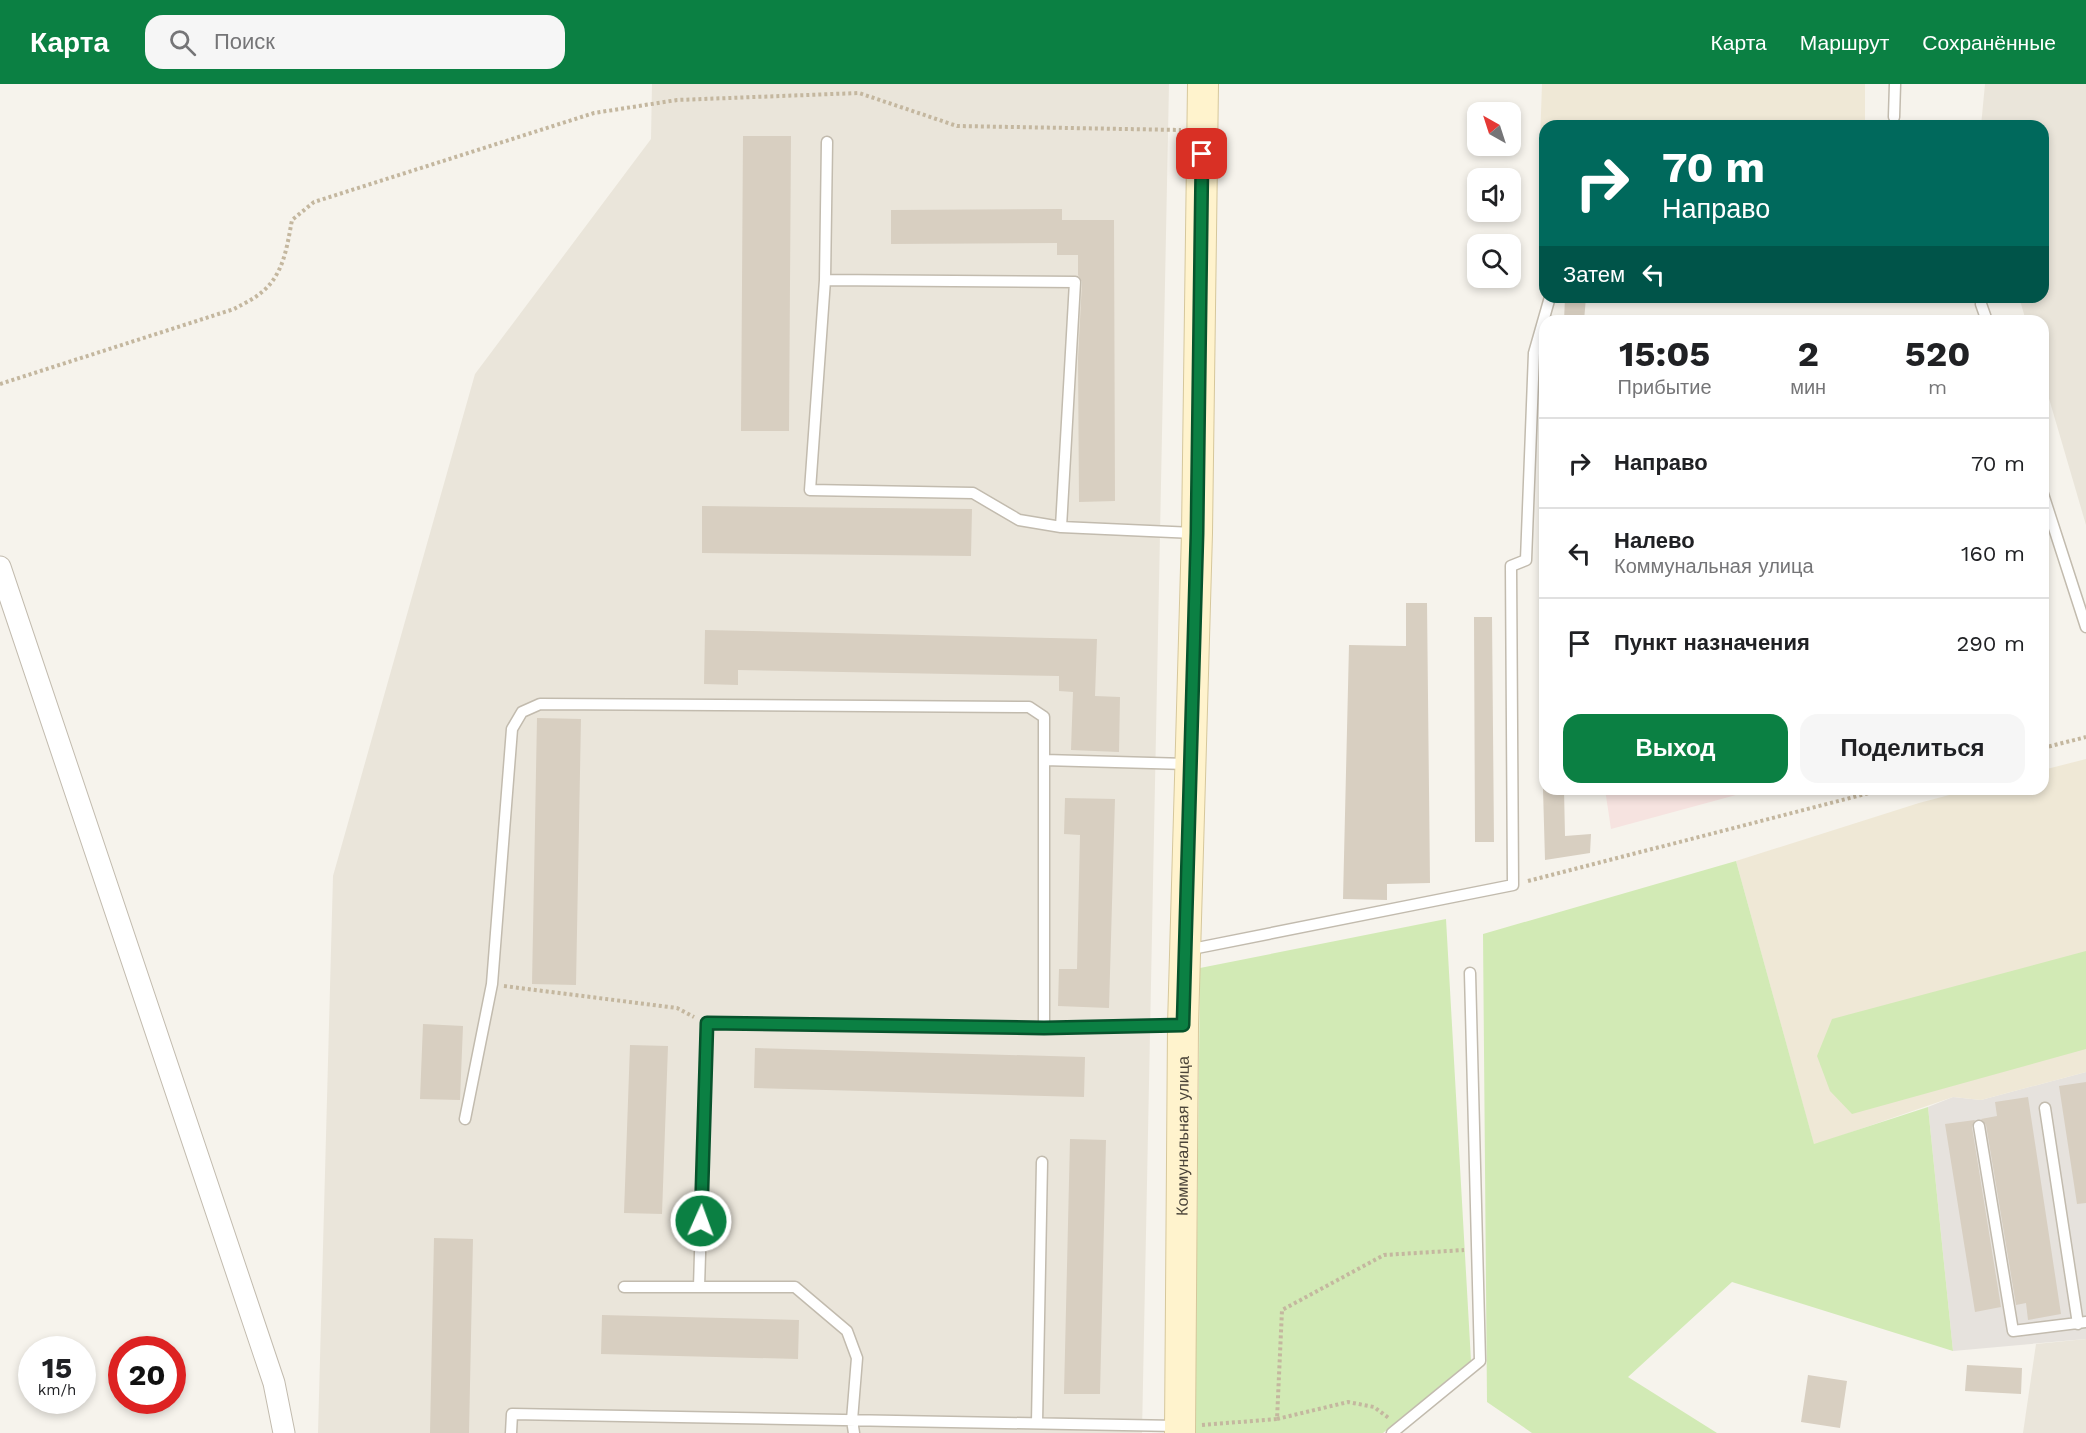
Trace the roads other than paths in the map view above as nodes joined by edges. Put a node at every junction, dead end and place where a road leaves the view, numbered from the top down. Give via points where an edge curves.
1 (1203, 84) edge
2 (1895, 84) edge
3 (1894, 117) dead end
4 (827, 142) dead end
5 (825, 280) junction
6 (1981, 304) dead end
7 (1985, 315) edge
8 (1539, 336) edge
9 (2049, 513) edge
10 (1061, 527) junction
11 (1197, 533) junction
12 (0, 567) edge
13 (2086, 627) edge
14 (1044, 760) junction
15 (1190, 764) junction
16 (1185, 950) junction
17 (1470, 973) dead end
18 (1183, 1025) junction
19 (1044, 1028) junction
20 (2044, 1108) dead end
21 (465, 1119) dead end
22 (1979, 1126) dead end
23 (1042, 1162) dead end
24 (624, 1287) dead end
25 (699, 1287) junction
26 (2082, 1323) edge
27 (852, 1420) junction
28 (1036, 1423) junction
29 (1180, 1430) edge
30 (1396, 1430) edge
31 (284, 1433) edge
32 (511, 1433) edge
33 (854, 1433) edge

1 - 11 street, Коммунальная улица
2 - 3 lane
4 - 5 lane
5 - 10 lane via 810,490 973,493 1019,520
5 - 10 lane via 1075,282
6 - 7 lane
8 - 16 lane via 1534,353 1526,560 1511,566 1513,885
9 - 13 lane
10 - 11 lane
11 - 15 street, Коммунальная улица
12 - 31 street via 274,1383
14 - 15 lane
14 - 19 lane
14 - 21 lane via 1044,717 1029,707 540,704 522,712 512,729 492,984
15 - 16 street, Коммунальная улица
16 - 18 street, Коммунальная улица
17 - 30 lane via 1480,1361
18 - 19 lane
18 - 29 street, Коммунальная улица
19 - 25 lane via 707,1023
20 - 26 lane
22 - 26 lane via 2013,1332
23 - 28 lane
24 - 25 lane
25 - 27 lane via 795,1287 847,1331 857,1358
27 - 28 lane
27 - 32 lane via 512,1414
27 - 33 lane
28 - 29 lane

